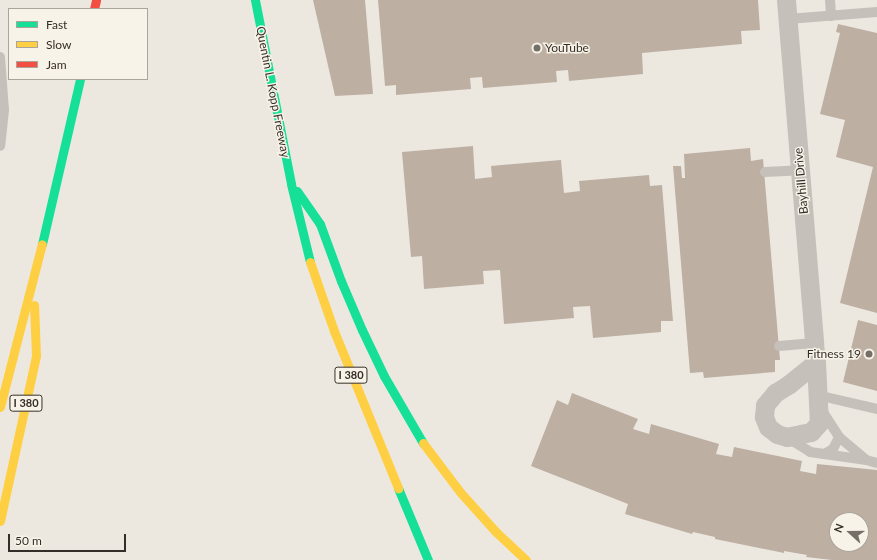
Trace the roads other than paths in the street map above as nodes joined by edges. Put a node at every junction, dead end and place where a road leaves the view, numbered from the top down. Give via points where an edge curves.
1 (255, 0) edge
2 (786, 0) edge
3 (830, 0) edge
4 (877, 12) edge
5 (831, 16) junction
6 (788, 19) junction
7 (0, 57) edge
8 (80, 80) edge
9 (0, 146) edge
10 (800, 170) junction
11 (765, 172) dead end
12 (291, 184) junction
13 (34, 284) junction
14 (814, 343) junction
15 (779, 346) dead end
16 (816, 362) junction
17 (817, 399) junction
18 (0, 407) edge
19 (877, 409) edge
20 (787, 437) junction
21 (839, 437) junction
22 (824, 454) junction
23 (866, 460) junction
24 (877, 464) edge
25 (0, 521) edge
26 (428, 560) edge
27 (526, 560) edge

1 - 12 highway, Quentin L. Kopp Freeway / I 380
2 - 6 street, Bayhill Drive
3 - 5 lane
4 - 5 lane
5 - 6 lane
6 - 10 street, Bayhill Drive
7 - 9 lane via 4,110
8 - 13 highway, I 380
10 - 11 lane
10 - 14 street, Bayhill Drive
12 - 26 highway, I 380 via 321,296
12 - 27 highway via 320,224 362,330 411,424 460,492 496,532
13 - 18 highway
13 - 25 highway, I 380 via 36,356
14 - 15 lane
14 - 16 street, Bayhill Drive
16 - 17 street, Bayhill Drive
16 - 20 street via 775,393 766,405 764,417 768,426 777,434
17 - 19 lane
17 - 20 street, Bayhill Drive via 819,423 811,432
17 - 21 lane
20 - 22 lane via 810,452
21 - 22 lane via 833,449
21 - 23 lane
22 - 23 lane
23 - 24 lane

